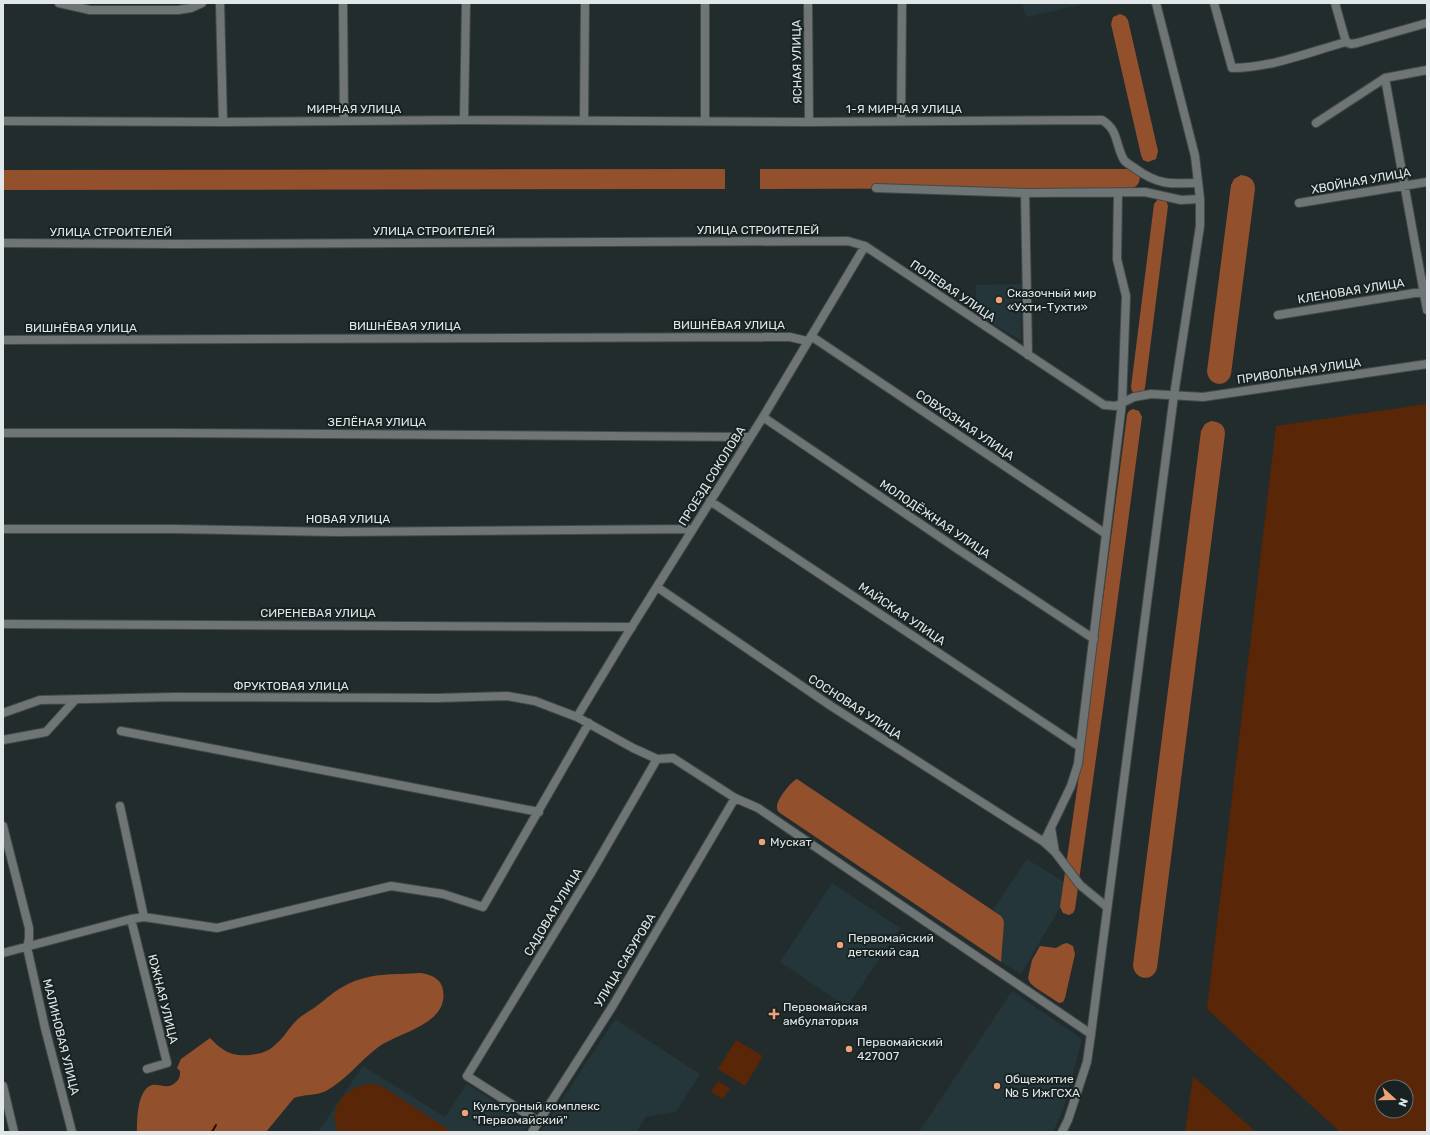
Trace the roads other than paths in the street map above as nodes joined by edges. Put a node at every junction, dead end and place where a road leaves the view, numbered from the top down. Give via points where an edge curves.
1 (59, 3) edge
2 (202, 3) edge
3 (220, 3) edge
4 (343, 3) edge
5 (466, 3) edge
6 (585, 3) edge
7 (706, 3) edge
8 (808, 3) edge
9 (902, 3) edge
10 (1156, 3) edge
11 (1214, 3) edge
12 (1335, 3) edge
13 (1427, 23) edge
14 (1346, 42) junction
15 (1427, 70) edge
16 (1385, 78) junction
17 (344, 120) junction
18 (464, 120) junction
19 (3, 121) edge
20 (584, 121) junction
21 (900, 121) junction
22 (223, 122) junction
23 (705, 122) junction
24 (809, 122) junction
25 (1316, 123) dead end
26 (1427, 182) edge
27 (1197, 183) junction
28 (1404, 186) junction
29 (876, 188) dead end
30 (1025, 193) junction
31 (1118, 193) junction
32 (1200, 199) junction
33 (1299, 203) dead end
34 (3, 243) edge
35 (865, 246) junction
36 (1425, 291) edge
37 (1427, 310) edge
38 (1278, 315) dead end
39 (809, 339) junction
40 (3, 340) edge
41 (1028, 355) junction
42 (1427, 364) edge
43 (1174, 395) junction
44 (1122, 402) junction
45 (763, 417) junction
46 (3, 433) edge
47 (750, 437) junction
48 (710, 501) junction
49 (3, 529) edge
50 (693, 530) junction
51 (1106, 534) junction
52 (657, 587) junction
53 (3, 624) edge
54 (632, 627) junction
55 (1094, 639) junction
56 (75, 700) junction
57 (3, 713) edge
58 (577, 717) junction
59 (588, 723) junction
60 (121, 731) dead end
61 (3, 740) edge
62 (1080, 748) junction
63 (657, 758) junction
64 (735, 798) junction
65 (120, 806) dead end
66 (539, 812) junction
67 (3, 826) edge
68 (1051, 828) junction
69 (1044, 842) junction
70 (1055, 852) junction
71 (1107, 907) junction
72 (144, 917) junction
73 (131, 919) junction
74 (27, 947) junction
75 (3, 953) edge
76 (1092, 1034) junction
77 (147, 1068) dead end
78 (3, 1086) edge
79 (538, 1121) junction
80 (14, 1132) edge
81 (72, 1132) edge
82 (532, 1132) edge
83 (1062, 1132) edge

1 - 2 street via 90,10 178,10
3 - 22 street
4 - 17 street
5 - 18 street
6 - 20 street
7 - 23 street
8 - 24 street, ЯСНАЯ УЛИЦА
9 - 21 street
10 - 27 street via 1195,156
11 - 14 street via 1232,68 1249,68
12 - 14 street
13 - 14 street via 1357,43
15 - 16 street
16 - 25 street
16 - 28 street
17 - 18 street, МИРНАЯ УЛИЦА
17 - 22 street, МИРНАЯ УЛИЦА
18 - 20 street, МИРНАЯ УЛИЦА
19 - 22 street, МИРНАЯ УЛИЦА
20 - 23 street, МИРНАЯ УЛИЦА
21 - 24 street, 1-Я МИРНАЯ УЛИЦА
21 - 27 street, 1-Я МИРНАЯ УЛИЦА via 1102,120 1113,129 1124,161 1140,172 1163,183
23 - 24 street, 1-Я МИРНАЯ УЛИЦА
26 - 28 street, ХВОЙНАЯ УЛИЦА
27 - 32 street
28 - 33 street, ХВОЙНАЯ УЛИЦА
28 - 36 street
29 - 30 street
30 - 31 street
30 - 41 street
31 - 32 street via 1145,192 1181,200
31 - 44 street via 1117,259 1126,296
32 - 43 street via 1200,226
34 - 35 street, УЛИЦА СТРОИТЕЛЕЙ via 848,241
35 - 39 street, ПРОЕЗД СОКОЛОВА
35 - 41 street, ПОЛЕВАЯ УЛИЦА
36 - 37 street
36 - 38 street, КЛЕНОВАЯ УЛИЦА
39 - 40 street, ВИШНЁВАЯ УЛИЦА via 790,337
39 - 45 street, ПРОЕЗД СОКОЛОВА
39 - 51 street, СОВХОЗНАЯ УЛИЦА
41 - 44 street, ПОЛЕВАЯ УЛИЦА via 1104,405 1116,406
42 - 43 street, ПРИВОЛЬНАЯ УЛИЦА via 1203,397
43 - 44 street, ПРИВОЛЬНАЯ УЛИЦА via 1151,394
43 - 71 street
44 - 51 street
45 - 47 street, ПРОЕЗД СОКОЛОВА
45 - 55 street, МОЛОДЁЖНАЯ УЛИЦА
46 - 47 street, ЗЕЛЁНАЯ УЛИЦА
47 - 48 street, ПРОЕЗД СОКОЛОВА
48 - 50 street, ПРОЕЗД СОКОЛОВА
48 - 62 street, МАЙСКАЯ УЛИЦА
49 - 50 street, НОВАЯ УЛИЦА via 336,532
50 - 52 street, ПРОЕЗД СОКОЛОВА
51 - 55 street
52 - 54 street, ПРОЕЗД СОКОЛОВА
52 - 69 street, СОСНОВАЯ УЛИЦА via 836,710
53 - 54 street, СИРЕНЕВАЯ УЛИЦА
54 - 58 street, ПРОЕЗД СОКОЛОВА
55 - 62 street
56 - 57 street, ФРУКТОВАЯ УЛИЦА via 40,700
56 - 58 street, ФРУКТОВАЯ УЛИЦА via 175,697 507,696 535,701
56 - 61 street via 46,732
58 - 59 street, ФРУКТОВАЯ УЛИЦА
59 - 63 street, ФРУКТОВАЯ УЛИЦА
59 - 66 street
60 - 66 street
62 - 68 street via 1075,775
63 - 64 street, ФРУКТОВАЯ УЛИЦА via 673,758
63 - 79 street, САДОВАЯ УЛИЦА via 591,873 467,1076
64 - 76 street, ФРУКТОВАЯ УЛИЦА via 758,808
64 - 79 street, УЛИЦА САБУРОВА via 612,1008
65 - 72 street
66 - 72 street via 483,907 442,894 391,886 217,928
67 - 74 street via 29,928
68 - 69 street
68 - 70 street
69 - 70 street, СОСНОВАЯ УЛИЦА
70 - 71 street, СОСНОВАЯ УЛИЦА via 1080,885
71 - 76 street
72 - 73 street
73 - 74 street
73 - 77 street, ЮЖНАЯ УЛИЦА via 167,1063
74 - 75 street
74 - 81 street, МАЛИНОВАЯ УЛИЦА
76 - 83 street via 1087,1062
78 - 80 street
79 - 82 street, УЛИЦА САБУРОВА

